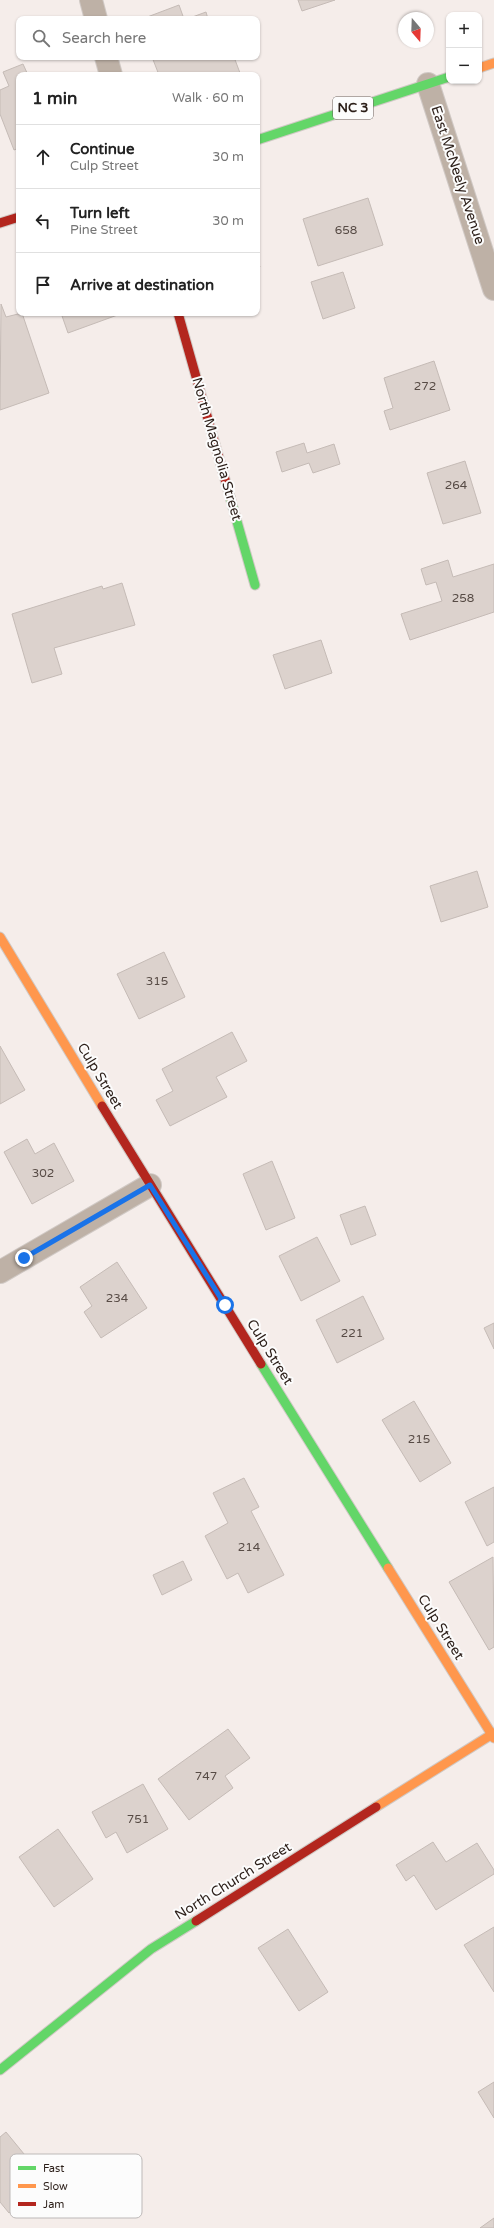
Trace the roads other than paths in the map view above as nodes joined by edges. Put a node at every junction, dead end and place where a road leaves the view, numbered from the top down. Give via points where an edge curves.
1 (91, 0) edge
2 (95, 16) edge
3 (107, 60) edge
4 (494, 63) edge
5 (482, 67) edge
6 (110, 72) edge
7 (446, 78) edge
8 (428, 84) junction
9 (260, 139) edge
10 (16, 218) edge
11 (0, 223) edge
12 (494, 290) edge
13 (179, 316) edge
14 (255, 585) dead end
15 (0, 938) edge
16 (150, 1185) junction
17 (0, 1272) edge
18 (493, 1735) edge
19 (0, 2070) edge

1 - 2 street
3 - 6 street
4 - 5 street
7 - 8 street, NC 3
8 - 9 street, NC 3
8 - 12 street, East McNeely Avenue
10 - 11 street
13 - 14 street, North Magnolia Street
15 - 16 street, Culp Street
16 - 17 street
16 - 18 street, Culp Street
18 - 19 street, North Church Street via 151,1949

